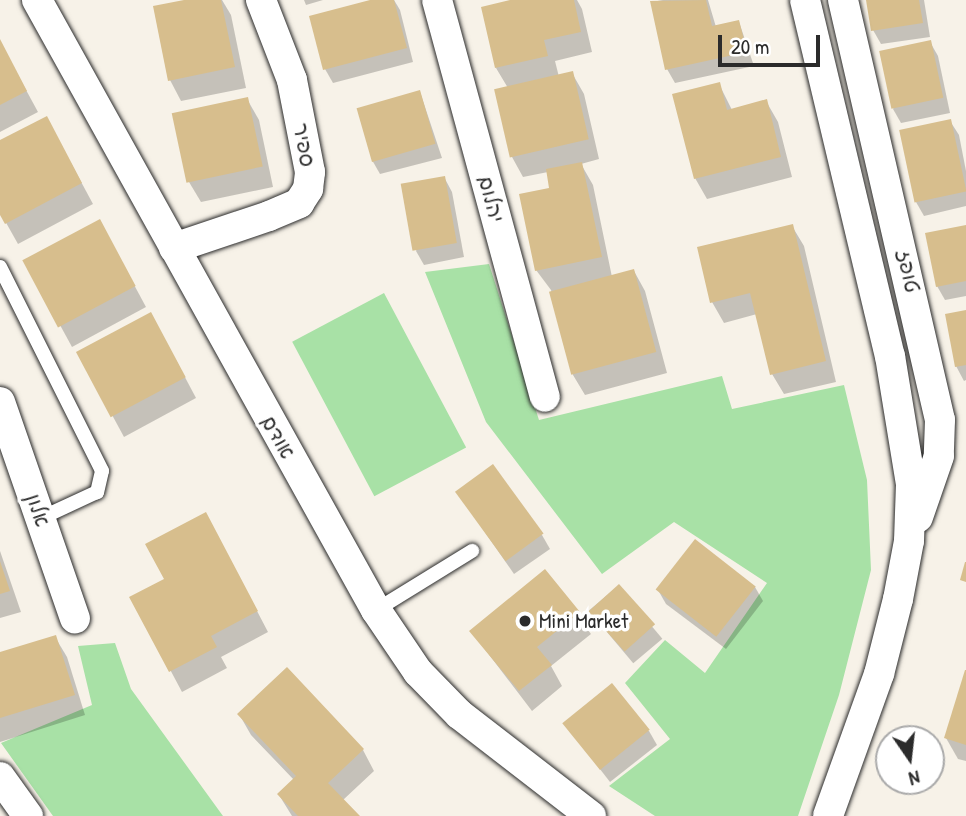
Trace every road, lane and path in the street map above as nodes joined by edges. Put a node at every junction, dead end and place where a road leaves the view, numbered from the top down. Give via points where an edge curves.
1 (37, 0) edge
2 (261, 0) edge
3 (437, 0) edge
4 (805, 0) edge
5 (843, 0) edge
6 (174, 248) junction
7 (0, 267) edge
8 (545, 397) dead end
9 (0, 401) edge
10 (41, 518) junction
11 (909, 541) junction
12 (472, 551) dead end
13 (376, 610) junction
14 (75, 618) dead end
15 (0, 777) edge
16 (28, 816) edge
17 (591, 816) edge
18 (828, 816) edge

1 - 6 street, אודם
2 - 6 street, ספיר via 292,80 310,172 308,189 299,203
3 - 8 street, יהלום
4 - 11 street, טופז via 905,426 911,484
5 - 11 street, טופז via 940,420 939,456
6 - 13 street, אודם
7 - 10 lane via 102,471 97,492
9 - 10 street, אלון
10 - 14 street, אלון
11 - 18 street, טופז via 879,674
12 - 13 lane
13 - 17 street, אודם via 418,672 458,714
15 - 16 street

